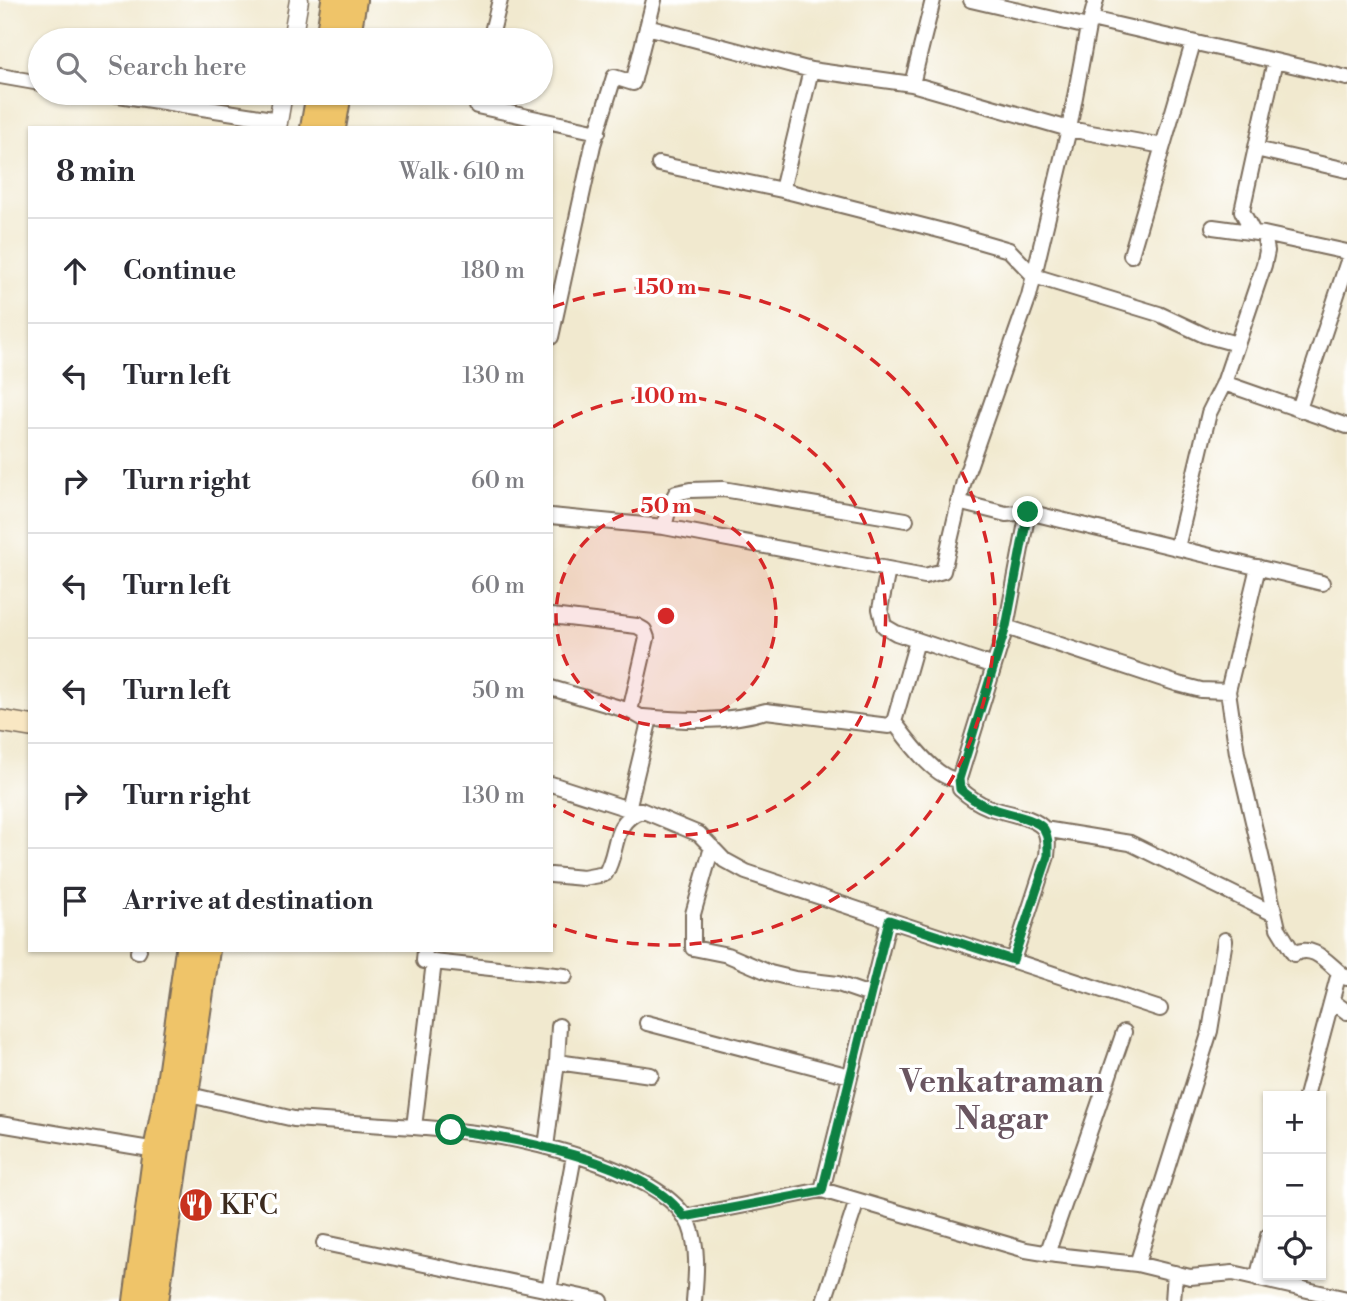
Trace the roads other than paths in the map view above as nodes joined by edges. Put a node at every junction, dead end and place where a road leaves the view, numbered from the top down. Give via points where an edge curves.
1 (299, 0) edge
2 (334, 0) edge
3 (354, 0) edge
4 (500, 0) edge
5 (654, 0) edge
6 (933, 0) edge
7 (971, 0) edge
8 (1096, 0) edge
9 (1090, 23) junction
10 (647, 27) junction
11 (294, 28) edge
12 (330, 28) edge
13 (349, 28) edge
14 (493, 28) edge
15 (1193, 43) junction
16 (1275, 61) junction
17 (811, 70) junction
18 (0, 76) edge
19 (1347, 78) edge
20 (28, 81) edge
21 (912, 84) junction
22 (173, 105) edge
23 (281, 105) edge
24 (317, 105) edge
25 (337, 105) edge
26 (477, 105) edge
27 (278, 124) edge
28 (313, 126) edge
29 (333, 126) edge
30 (1069, 129) junction
31 (598, 132) junction
32 (1163, 146) junction
33 (1256, 149) junction
34 (659, 164) dead end
35 (1347, 170) edge
36 (782, 190) junction
37 (1213, 227) dead end
38 (1258, 233) junction
39 (1347, 252) edge
40 (1131, 255) dead end
41 (1347, 264) edge
42 (1034, 276) junction
43 (555, 290) edge
44 (553, 314) edge
45 (1237, 344) junction
46 (1224, 383) junction
47 (1299, 409) junction
48 (1347, 426) edge
49 (958, 502) junction
50 (1028, 512) junction
51 (553, 516) edge
52 (906, 520) dead end
53 (664, 527) junction
54 (1177, 548) junction
55 (1258, 567) junction
56 (888, 570) junction
57 (1322, 583) dead end
58 (553, 615) edge
59 (1006, 627) junction
60 (917, 641) junction
61 (994, 666) junction
62 (553, 689) edge
63 (1228, 691) junction
64 (0, 707) edge
65 (28, 712) edge
66 (636, 714) junction
67 (0, 721) edge
68 (894, 722) junction
69 (28, 726) edge
70 (959, 779) junction
71 (553, 784) edge
72 (635, 809) junction
73 (1044, 829) junction
74 (712, 847) junction
75 (553, 875) edge
76 (1275, 914) junction
77 (889, 920) junction
78 (1224, 940) dead end
79 (188, 952) edge
80 (207, 952) edge
81 (430, 956) edge
82 (1013, 960) junction
83 (565, 976) dead end
84 (1343, 976) edge
85 (870, 995) junction
86 (1332, 1001) junction
87 (1160, 1009) dead end
88 (1347, 1012) edge
89 (646, 1023) dead end
90 (559, 1026) dead end
91 (1124, 1032) dead end
92 (557, 1062) junction
93 (651, 1075) dead end
94 (850, 1076) junction
95 (1307, 1091) edge
96 (177, 1092) junction
97 (0, 1124) edge
98 (414, 1127) junction
99 (546, 1147) junction
100 (156, 1150) junction
101 (574, 1156) junction
102 (822, 1191) junction
103 (858, 1201) junction
104 (684, 1217) junction
105 (324, 1243) dead end
106 (1047, 1254) junction
107 (1263, 1256) edge
108 (1137, 1264) junction
109 (1175, 1273) junction
110 (1257, 1279) junction
111 (1287, 1285) junction
112 (549, 1290) junction
113 (1347, 1299) edge
114 (136, 1301) edge
115 (156, 1301) edge
116 (601, 1301) edge
117 (694, 1301) edge
118 (824, 1301) edge
119 (1173, 1301) edge
120 (1283, 1301) edge

1 - 11 street
2 - 12 highway
3 - 13 highway
4 - 14 street
5 - 10 street
6 - 21 street
7 - 9 street
8 - 9 street
9 - 15 street
9 - 30 street
10 - 17 street
10 - 31 street via 632,83 614,77
15 - 16 street
15 - 32 street
16 - 19 street
16 - 33 street
17 - 21 street
17 - 36 street
18 - 20 street
21 - 30 street
22 - 27 street
23 - 27 street
24 - 28 highway
25 - 29 highway
26 - 31 street
30 - 32 street
30 - 42 street
31 - 43 street
32 - 40 street
33 - 35 street
33 - 38 street via 1242,211
34 - 36 street
36 - 42 street via 1009,250
37 - 38 street
38 - 39 street
38 - 45 street via 1267,251
41 - 47 street
42 - 45 street via 1159,314
42 - 49 street
43 - 44 street
45 - 46 street
46 - 47 street
46 - 54 street via 1209,413
47 - 48 street
49 - 50 street via 1006,514
49 - 56 street via 943,571 925,576
50 - 54 street
50 - 59 street
51 - 53 street
52 - 53 street via 704,489 676,493
53 - 56 street
54 - 55 street
55 - 57 street
55 - 63 street
56 - 60 street via 880,609 884,626
58 - 66 street via 644,630 647,638
59 - 61 street
59 - 63 street via 1178,684
60 - 61 street
60 - 68 street
61 - 70 street
62 - 66 street
63 - 76 street via 1237,753
64 - 65 main road
66 - 68 street via 718,721 766,711 889,726
66 - 72 street via 649,722 649,729
67 - 69 main road
68 - 70 street via 943,775
70 - 73 street via 960,789 970,798
71 - 72 street
72 - 74 street via 699,834
72 - 75 street via 622,822 605,874
73 - 76 street via 1130,843
73 - 82 street via 1048,856
74 - 77 street via 746,872
74 - 85 street via 692,915 693,948 728,955 782,976 838,984
76 - 84 street via 1294,954 1312,950
77 - 82 street
77 - 85 street
78 - 108 street via 1210,1031
79 - 96 highway
80 - 96 highway
81 - 83 street
81 - 98 street
82 - 87 street
84 - 86 street
85 - 94 street
86 - 88 street
86 - 95 street
89 - 94 street
90 - 92 street
91 - 106 street
92 - 93 street
92 - 99 street
94 - 102 street
96 - 98 street via 293,1119
96 - 100 highway
96 - 115 highway
97 - 100 street
98 - 99 street
99 - 101 street
100 - 114 highway
101 - 104 street via 644,1183 677,1206
101 - 112 street
102 - 103 street
102 - 104 street
103 - 106 street
103 - 118 street
104 - 117 street via 695,1248
105 - 112 street
106 - 108 street
107 - 110 street
108 - 109 street
109 - 110 street via 1190,1277 1233,1273
109 - 119 street
110 - 111 street
111 - 113 street
111 - 120 street
112 - 116 street

